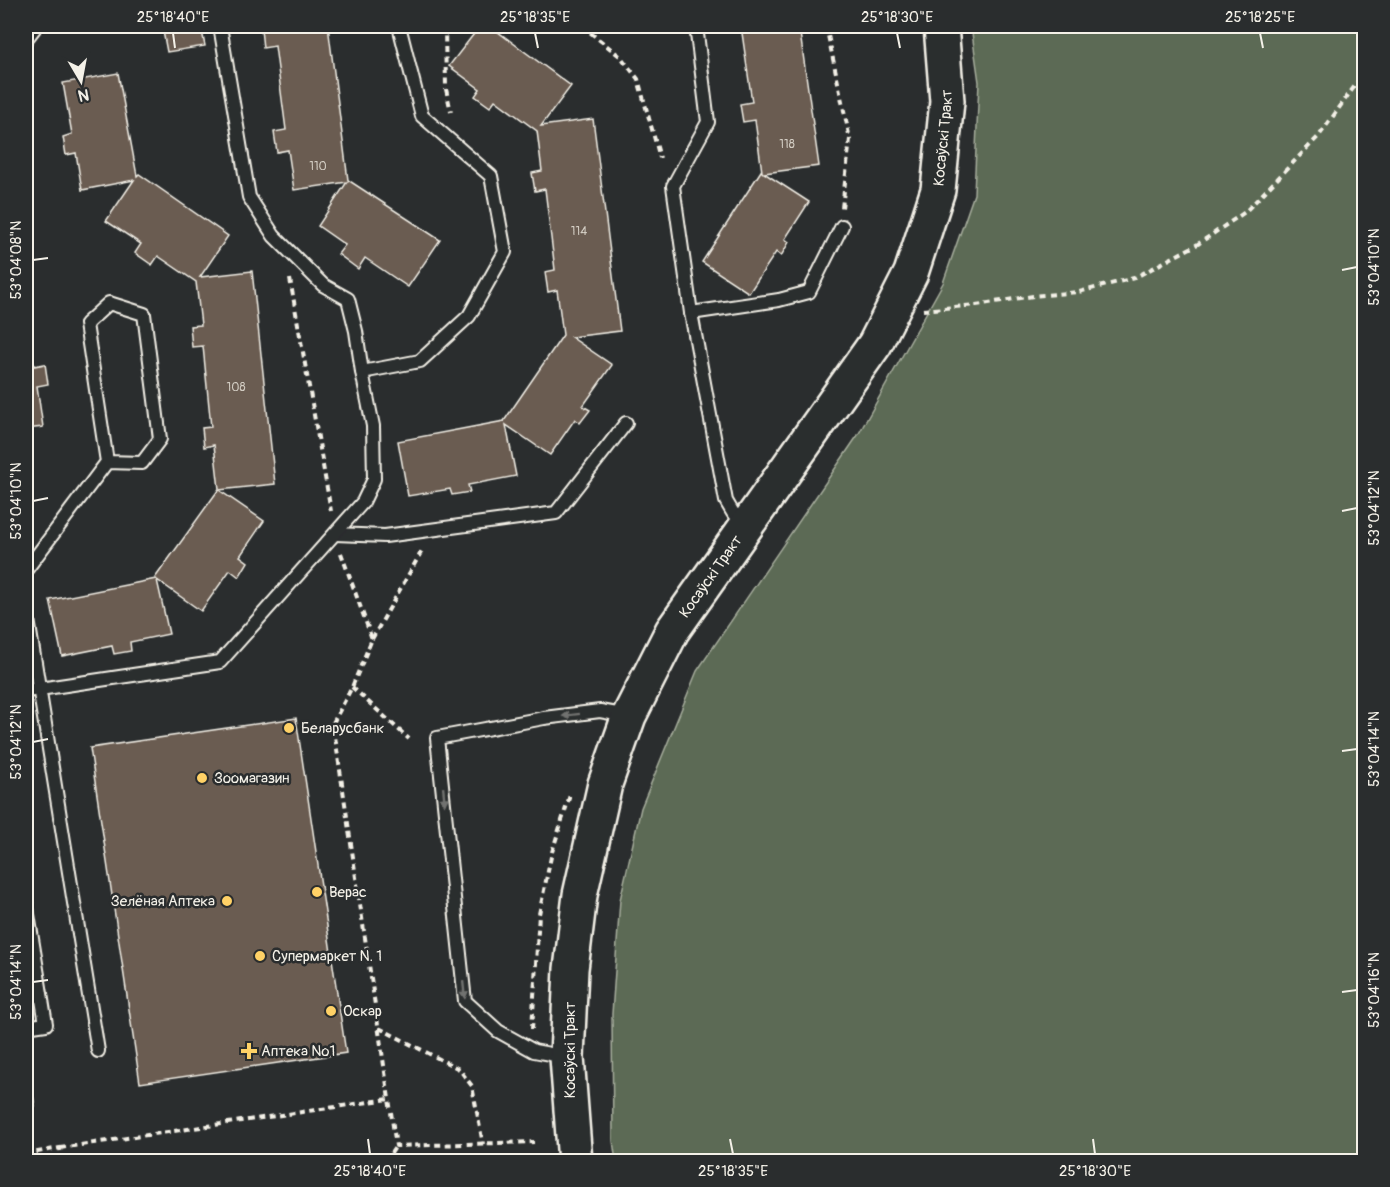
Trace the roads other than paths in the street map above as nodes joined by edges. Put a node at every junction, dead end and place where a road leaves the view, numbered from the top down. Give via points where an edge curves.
1 (36, 26) edge
2 (220, 26) edge
3 (399, 26) edge
4 (696, 26) edge
5 (941, 26) edge
6 (26, 39) edge
7 (842, 226) road end
8 (691, 313) junction
9 (362, 372) junction
10 (626, 423) dead end
11 (107, 462) junction
12 (750, 521) junction
13 (335, 534) junction
14 (26, 570) edge
15 (26, 607) edge
16 (39, 689) junction
17 (26, 691) edge
18 (629, 716) junction
19 (26, 902) edge
20 (26, 1027) edge
21 (98, 1051) dead end
22 (567, 1057) junction
23 (575, 1161) edge

1 - 6 lane
2 - 9 lane via 249,197 274,236 323,285 348,299
3 - 9 lane via 422,116 491,176 505,252 469,316 420,361
4 - 8 lane via 708,122 673,186
5 - 12 main road, Косаўскі Тракт via 947,101 938,190 911,273 875,344
7 - 8 lane via 809,292
8 - 12 lane via 726,501 733,513
9 - 13 lane via 373,426 374,479 363,502
10 - 13 lane via 556,513 385,536
11 - 11 lane via 142,463 160,439 144,314 109,303 86,324
11 - 14 lane
12 - 18 main road, Косаўскі Тракт via 672,631
13 - 16 lane via 220,662
15 - 16 lane
16 - 17 lane
16 - 21 lane
18 - 22 main road, Косаўскі Тракт via 605,784 580,895 571,969
18 -> 22 lane via 600,711 438,738 465,1001 498,1031 534,1051
19 - 20 lane via 46,1024
22 - 23 main road, Косаўскі Тракт

